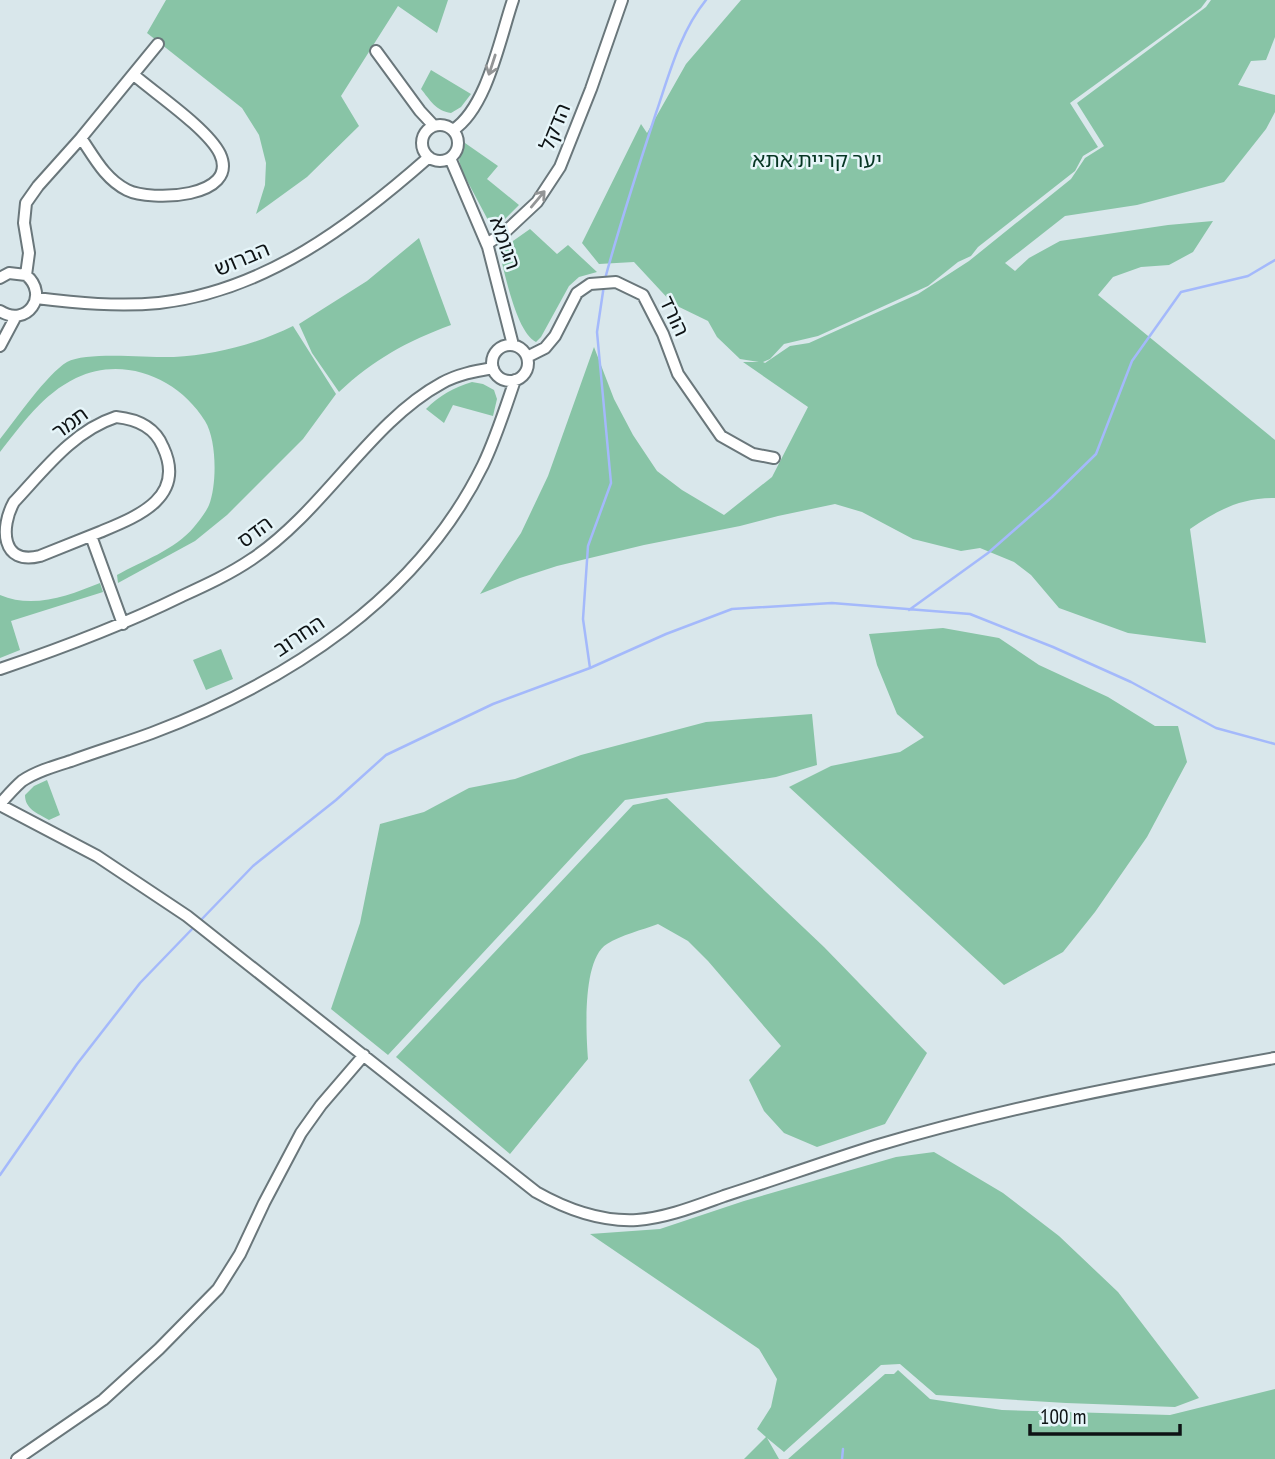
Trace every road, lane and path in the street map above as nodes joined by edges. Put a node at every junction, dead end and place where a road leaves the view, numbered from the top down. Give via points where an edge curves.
1 (513, 0) edge
2 (622, 0) edge
3 (158, 44) dead end
4 (376, 51) dead end
5 (134, 75) junction
6 (434, 126) junction
7 (453, 130) junction
8 (81, 138) junction
9 (429, 158) junction
10 (450, 158) junction
11 (487, 244) junction
12 (26, 275) junction
13 (0, 278) edge
14 (36, 298) junction
15 (0, 311) edge
16 (16, 316) junction
17 (513, 345) junction
18 (0, 346) edge
19 (527, 357) junction
20 (493, 368) junction
21 (514, 380) junction
22 (774, 458) dead end
23 (91, 536) junction
24 (123, 624) junction
25 (0, 669) edge
26 (0, 805) edge
27 (363, 1055) junction
28 (1275, 1058) edge
29 (18, 1459) edge

1 -> 7 street via 483,92 465,122
11 -> 2 street, הדקל via 537,202 560,167
3 - 5 street
4 - 6 street
5 - 8 street
5 - 8 street via 214,144 223,165 217,182 179,194 139,194 105,174
6 - 7 street
6 - 9 street via 422,143
7 - 10 street via 458,145
8 - 12 street via 26,203
9 - 10 street
9 - 14 street, הברוש via 372,206 307,251 220,290 158,303 89,304
10 - 11 street, הגומא
11 - 17 street, הגומא
12 - 13 street via 9,273
12 - 14 street
14 - 16 street via 29,311
15 - 16 street
16 - 18 street
17 - 19 street
17 - 20 street via 497,351
19 - 21 street via 527,368
19 - 22 street, הורד via 545,348 555,336 578,293 590,284 617,282 643,295 678,374 721,436 753,454
20 - 21 street via 499,377
20 - 24 street, הדס via 443,383 400,414 306,515 253,559
21 - 26 street, החרוב via 494,439 463,501 425,554 368,610 274,677 152,733 35,774
23 - 23 street, תמר via 149,509 165,488 168,474 163,446 153,431 128,418 104,421 78,437 14,502 4,524 6,544 20,556 32,558
23 - 24 street
24 - 25 street, הדס
26 - 27 street via 97,856 176,909
27 - 28 street via 536,1192 560,1206 613,1220 676,1212 965,1121
27 - 29 street via 301,1133 218,1289 103,1401

